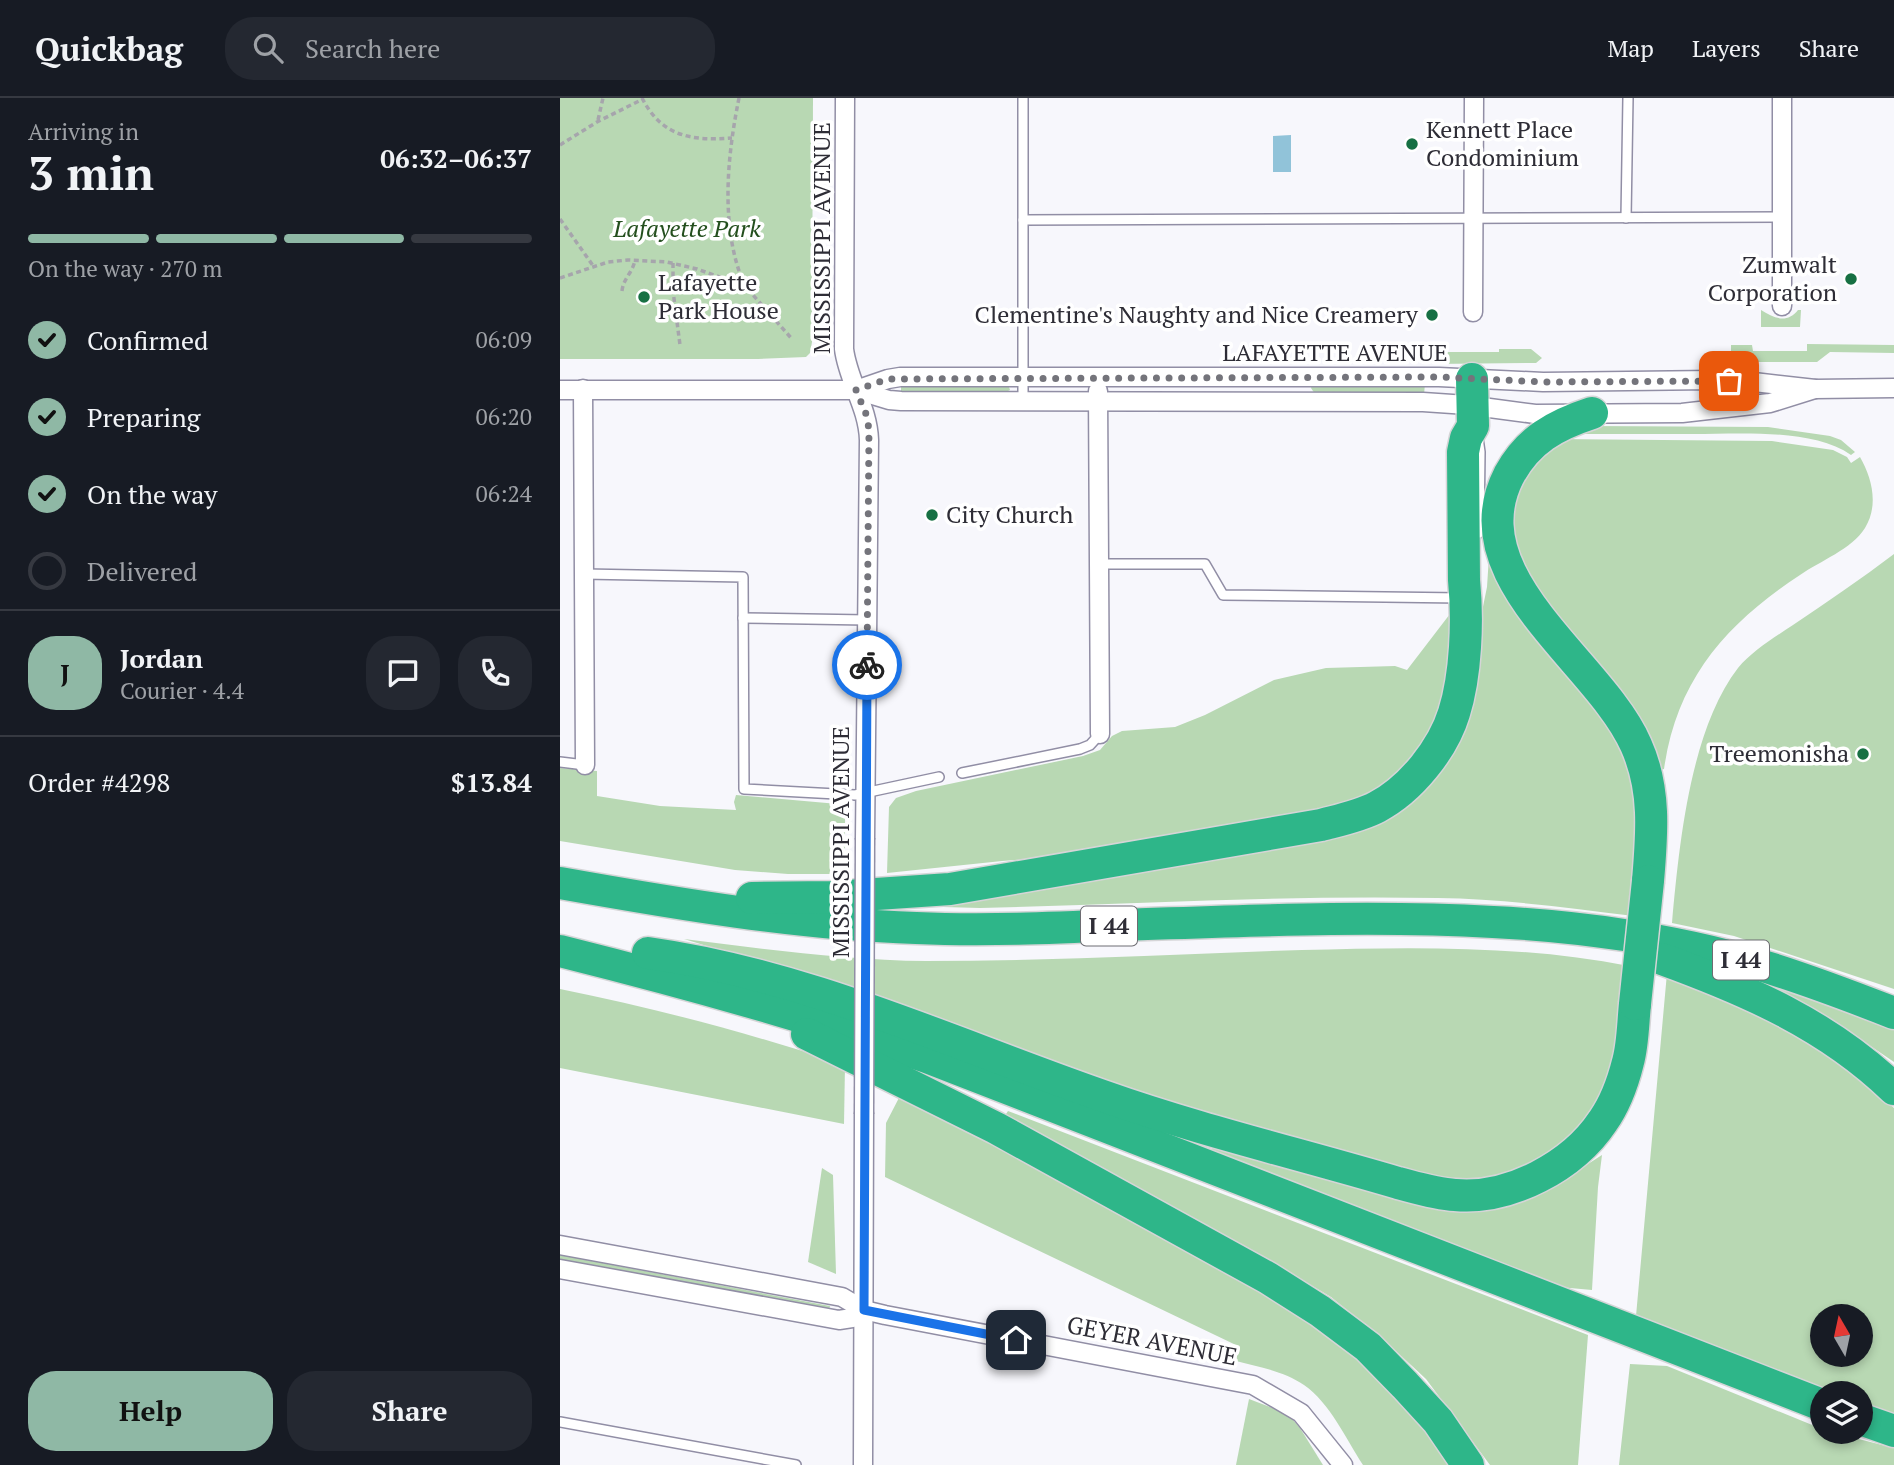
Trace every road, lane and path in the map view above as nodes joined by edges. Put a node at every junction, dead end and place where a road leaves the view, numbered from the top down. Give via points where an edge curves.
1 (603, 98) edge
2 (643, 98) edge
3 (739, 98) edge
4 (845, 98) edge
5 (1023, 98) edge
6 (1474, 98) edge
7 (1628, 98) edge
8 (1783, 98) edge
9 (597, 122) junction
10 (732, 138) junction
11 (560, 145) edge
12 (1782, 217) junction
13 (1626, 218) junction
14 (560, 219) edge
15 (1474, 219) junction
16 (1023, 220) junction
17 (560, 232) edge
18 (569, 232) junction
19 (635, 260) junction
20 (673, 263) junction
21 (594, 267) junction
22 (560, 278) edge
23 (745, 286) junction
24 (622, 291) dead end
25 (1782, 306) dead end
26 (1473, 312) dead end
27 (792, 339) dead end
28 (680, 345) dead end
29 (1023, 377) junction
30 (1098, 377) junction
31 (1894, 388) edge
32 (1815, 389) junction
33 (560, 390) edge
34 (583, 390) junction
35 (856, 390) junction
36 (1023, 401) junction
37 (1098, 402) junction
38 (1473, 403) junction
39 (1591, 413) junction
40 (1479, 548) dead end
41 (1099, 564) junction
42 (584, 574) junction
43 (1471, 589) junction
44 (743, 618) junction
45 (867, 620) junction
46 (1100, 734) joint
47 (560, 762) edge
48 (584, 765) joint
49 (962, 773) dead end
50 (939, 778) dead end
51 (866, 793) junction
52 (560, 883) edge
53 (639, 897) junction
54 (1581, 930) junction
55 (560, 941) edge
56 (560, 951) edge
57 (714, 990) junction
58 (1894, 1013) edge
59 (1894, 1089) edge
60 (560, 1245) edge
61 (560, 1269) edge
62 (864, 1310) junction
63 (1810, 1400) edge
64 (560, 1422) edge
65 (1873, 1424) edge
66 (1894, 1431) edge
67 (796, 1465) edge
68 (863, 1465) edge
69 (1343, 1465) edge
70 (1468, 1465) edge

1 - 9 path
2 - 9 path
2 - 10 path via 658,121 685,137
3 - 10 path
4 - 35 street, MISSISSIPPI AVENUE via 844,349
5 - 16 lane
6 - 15 street
7 - 13 lane
8 - 12 street
9 - 11 path
10 - 23 path via 730,220 734,258
12 - 13 lane
12 - 25 street
13 - 15 lane
14 - 18 path
15 - 16 lane
15 - 26 street
16 - 29 lane
17 - 18 path
18 - 21 path
19 - 20 path
19 - 21 path
19 - 24 path
20 - 23 path
20 - 28 path
21 - 22 path
23 - 27 path
29 - 30 street, LAFAYETTE AVENUE
29 - 35 street, LAFAYETTE AVENUE via 900,377
29 - 36 lane
30 - 37 street
30 - 38 street, LAFAYETTE AVENUE
31 - 32 street, LAFAYETTE AVENUE
32 - 38 street, LAFAYETTE AVENUE via 1713,380 1543,382
32 - 39 street, LAFAYETTE AVENUE via 1770,403 1712,411
33 - 34 street, LAFAYETTE AVENUE
34 - 35 street, LAFAYETTE AVENUE
34 - 42 street
35 - 36 street, LAFAYETTE AVENUE via 901,401
35 - 45 street, MISSISSIPPI AVENUE via 869,429
36 - 37 street, LAFAYETTE AVENUE
37 - 38 street, LAFAYETTE AVENUE
37 - 41 street
38 - 39 street, LAFAYETTE AVENUE via 1535,414
38 - 40 lane via 1480,452
38 - 43 highway via 1463,452 1464,580
39 - 55 highway, bridge via 1551,429 1521,456 1502,495 1500,538 1516,586 1623,720 1647,774 1653,832 1629,1060 1619,1091 1585,1143 1536,1178 1483,1194 1432,1192 1144,1110 889,1016 760,975
41 - 43 lane via 1205,564 1223,595
41 - 46 street
42 - 44 lane via 743,577
42 - 48 street
43 - 53 highway via 1460,684 1454,714 1441,741 1404,787 1352,817 950,889 832,897
44 - 45 lane
44 - 51 lane via 744,789 844,796
45 - 51 street, MISSISSIPPI AVENUE
46 - 49 lane via 1080,749
47 - 48 lane
50 - 51 lane
51 - 62 street, MISSISSIPPI AVENUE, bridge
52 - 53 highway, I 44
53 - 54 highway, I 44 via 812,922 918,929 1387,919
54 - 58 highway, I 44 via 1751,962
54 - 59 highway via 1730,983 1790,1012 1839,1042
56 - 57 highway
57 - 63 highway via 927,1057
57 - 70 highway via 996,1128 1278,1284 1368,1347 1438,1421
60 - 62 street, GEYER AVENUE via 842,1297
61 - 62 street, GEYER AVENUE via 839,1320
62 - 68 street, MISSISSIPPI AVENUE
62 - 69 street, GEYER AVENUE via 1253,1385 1301,1413
64 - 67 lane
65 - 66 highway

